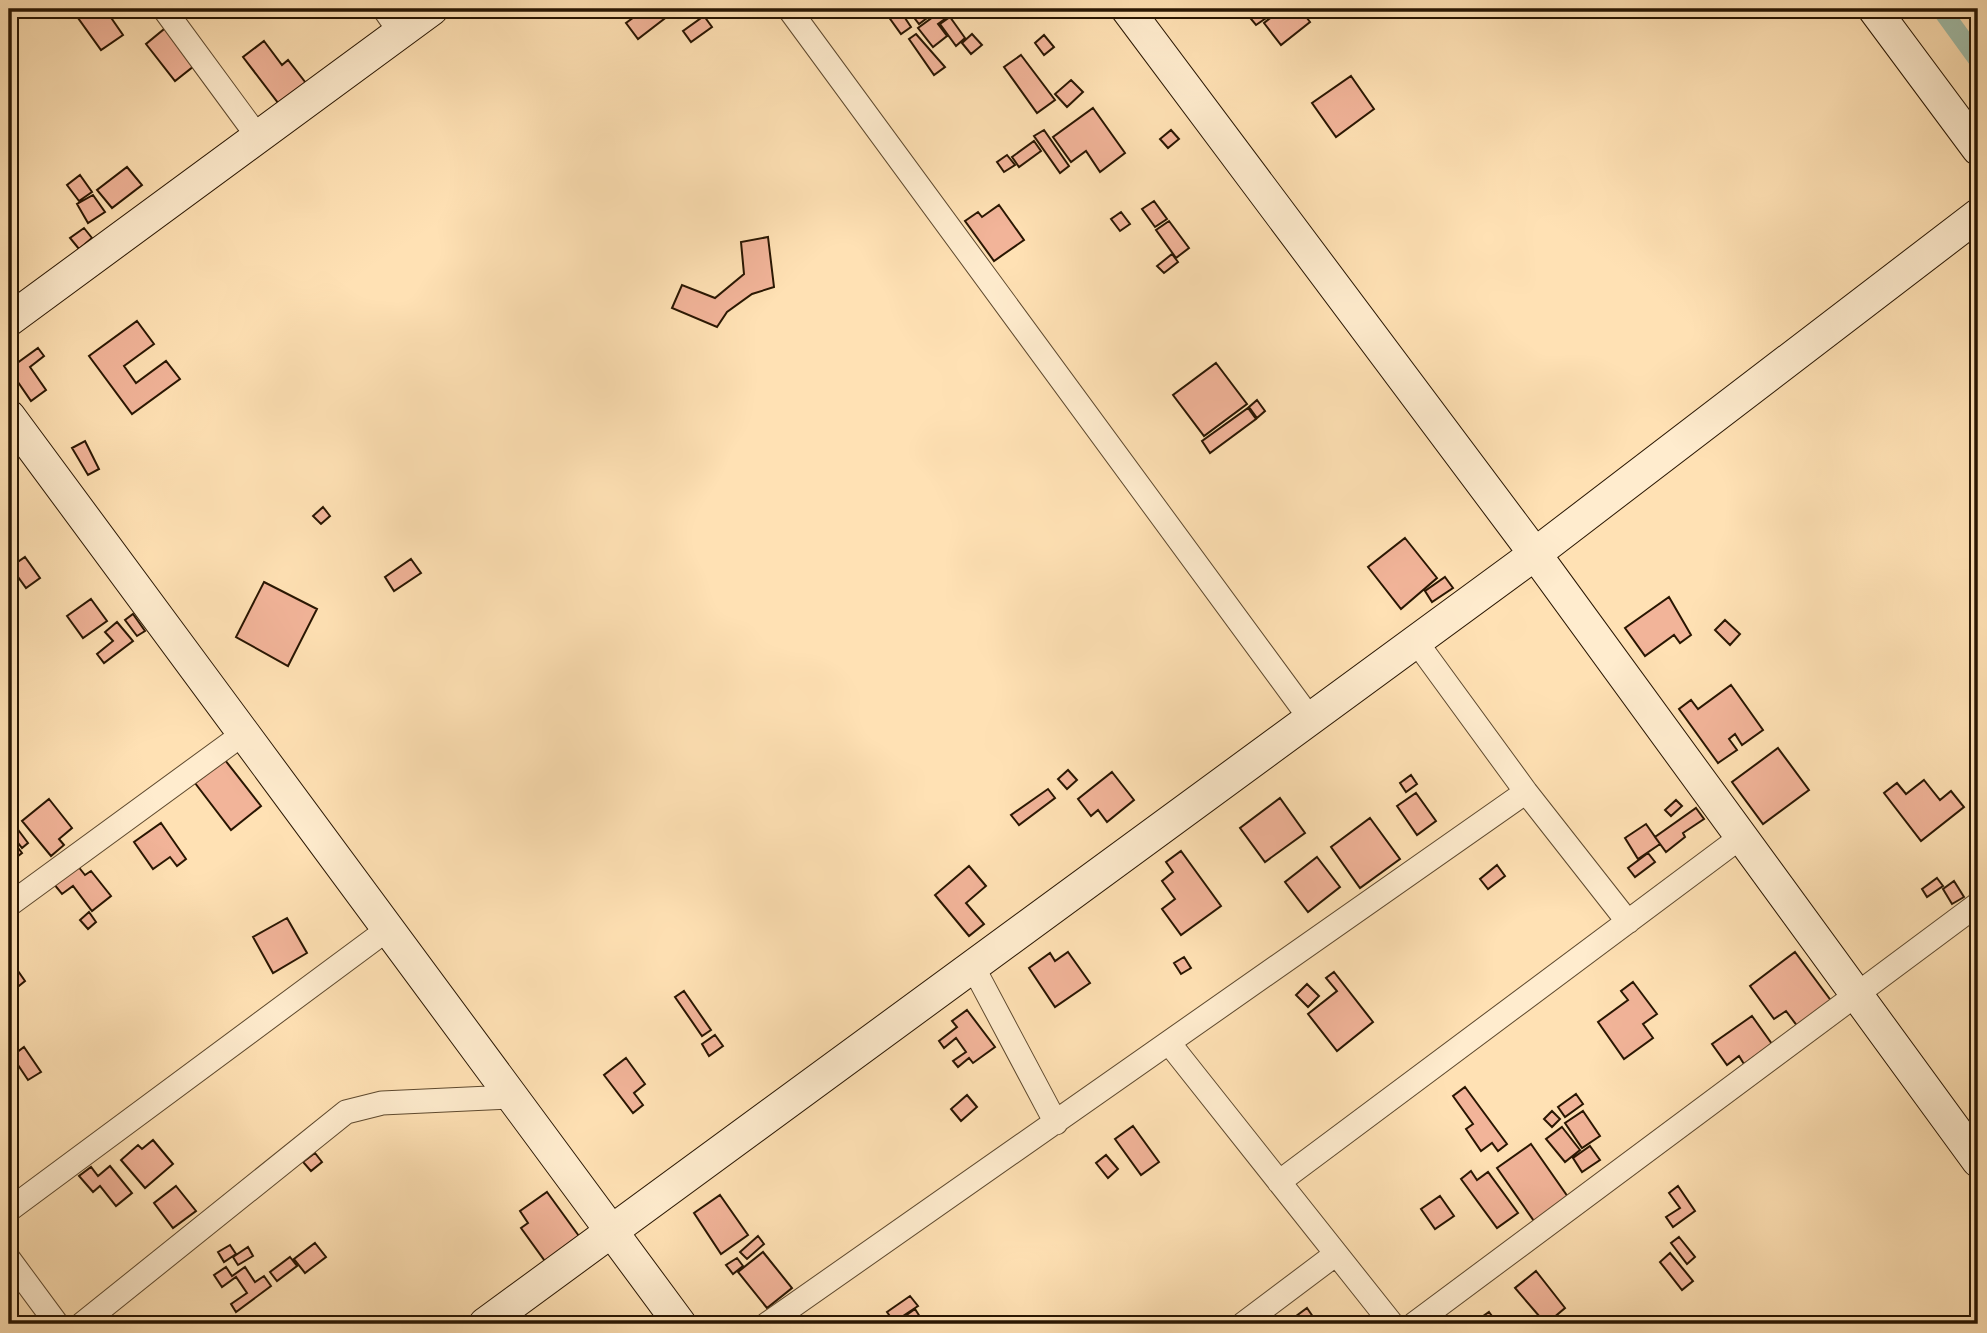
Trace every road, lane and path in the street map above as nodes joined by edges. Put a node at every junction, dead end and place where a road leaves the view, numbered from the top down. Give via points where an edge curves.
1 (164, 9) edge
2 (432, 9) edge
3 (789, 9) edge
4 (1127, 9) edge
5 (1874, 9) edge
6 (392, 20) edge
7 (258, 137) junction
8 (1978, 149) edge
9 (1978, 215) edge
10 (9, 320) edge
11 (9, 416) edge
12 (1535, 554) junction
13 (1416, 640) junction
14 (1309, 718) junction
15 (243, 734) junction
16 (1526, 792) junction
17 (1741, 837) junction
18 (1978, 904) edge
19 (9, 905) edge
20 (1628, 922) junction
21 (388, 929) junction
22 (972, 965) junction
23 (1857, 995) junction
24 (1169, 1043) junction
25 (512, 1097) junction
26 (1056, 1123) junction
27 (1978, 1161) edge
28 (1279, 1182) junction
29 (9, 1210) edge
30 (612, 1232) junction
31 (1336, 1254) junction
32 (9, 1259) edge
33 (57, 1324) edge
34 (82, 1324) edge
35 (485, 1324) edge
36 (680, 1324) edge
37 (766, 1324) edge
38 (1243, 1324) edge
39 (1392, 1324) edge
40 (1414, 1324) edge

1 - 7 street
2 - 6 street
3 - 14 street
4 - 12 street
5 - 8 street
6 - 7 street
7 - 10 street
9 - 12 street
11 - 15 street
12 - 13 street
12 - 17 street
13 - 14 street
13 - 16 street
14 - 22 street
15 - 19 street
15 - 21 street
16 - 20 street
16 - 24 street
17 - 20 street
17 - 23 street
18 - 23 street
20 - 28 street
21 - 25 street
21 - 29 street
22 - 26 street
22 - 30 street
23 - 27 street
23 - 40 street
24 - 26 street
24 - 28 street
25 - 30 street
25 - 34 street via 382,1103 346,1112
26 - 37 street
28 - 31 street
30 - 35 street
30 - 36 street
31 - 38 street
31 - 39 street
32 - 33 street

